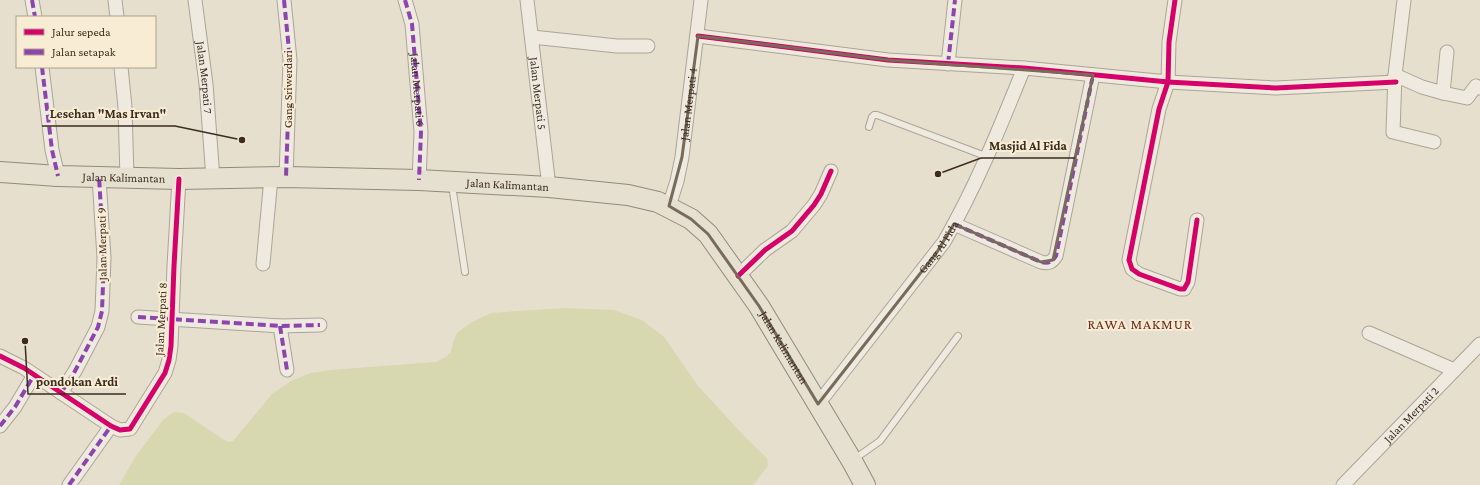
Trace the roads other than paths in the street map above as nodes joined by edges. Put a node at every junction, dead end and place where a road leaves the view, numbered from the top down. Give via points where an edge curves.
1 (32, 0) edge
2 (115, 0) edge
3 (195, 0) edge
4 (284, 0) edge
5 (405, 0) edge
6 (527, 0) edge
7 (701, 0) edge
8 (955, 0) edge
9 (1175, 0) edge
10 (1404, 0) edge
11 (35, 16) edge
12 (117, 16) edge
13 (698, 36) junction
14 (532, 37) junction
15 (648, 46) dead end
16 (1447, 52) dead end
17 (948, 64) junction
18 (42, 68) edge
19 (121, 68) edge
20 (1024, 68) junction
21 (1093, 75) junction
22 (1395, 78) junction
23 (1168, 82) junction
24 (1479, 85) edge
25 (1443, 93) junction
26 (869, 127) dead end
27 (1434, 142) dead end
28 (988, 157) junction
29 (831, 171) dead end
30 (0, 172) edge
31 (58, 176) junction
32 (99, 177) junction
33 (279, 177) junction
34 (127, 178) junction
35 (179, 179) junction
36 (213, 179) junction
37 (418, 180) junction
38 (452, 182) junction
39 (549, 187) junction
40 (669, 206) junction
41 (1197, 220) dead end
42 (954, 224) junction
43 (263, 264) dead end
44 (465, 272) dead end
45 (738, 276) junction
46 (138, 317) dead end
47 (172, 319) junction
48 (320, 325) dead end
49 (280, 326) junction
50 (1369, 332) dead end
51 (958, 336) dead end
52 (1480, 344) edge
53 (0, 356) edge
54 (287, 370) dead end
55 (1454, 370) junction
56 (34, 375) junction
57 (61, 393) junction
58 (818, 404) junction
59 (0, 426) edge
60 (111, 426) junction
61 (852, 461) junction
62 (69, 485) edge
63 (865, 485) edge
64 (1343, 485) edge

1 - 11 street
2 - 12 street
3 - 36 street, Jalan Merpati 7 via 206,84
4 - 33 street, Gang Sriwerdari via 290,60
5 - 37 street, Jalan Merpati 6 via 412,24 421,132
6 - 14 street, Jalan Merpati 5
7 - 13 street, Jalan Merpati 4
8 - 17 street
9 - 23 street
10 - 22 street
13 - 17 street via 857,57
13 - 40 street, Jalan Merpati 4 via 682,157
14 - 15 street via 617,46
14 - 39 street, Jalan Merpati 5
16 - 25 street
17 - 20 street
18 - 31 street via 52,150
19 - 34 street
20 - 21 street
20 - 28 street, Gang Al Fida
21 - 23 street
21 - 42 street via 1056,256 1053,260 1041,262
22 - 23 street via 1276,88
22 - 25 street
22 - 27 street via 1393,132
23 - 41 street via 1159,109 1129,260 1132,269 1184,289 1188,282
24 - 25 street via 1467,98
26 - 28 lane via 872,117 877,115
28 - 42 street, Gang Al Fida
29 - 45 street via 814,205 792,230 765,250
30 - 31 main road, Jalan Kalimantan
31 - 32 main road, Jalan Kalimantan
32 - 34 main road, Jalan Kalimantan
32 - 57 street, Jalan Merpati 9 via 104,258 102,311 96,331
33 - 36 main road, Jalan Kalimantan
33 - 37 main road, Jalan Kalimantan
33 - 43 street, Gang Sriwerdari
34 - 35 main road, Jalan Kalimantan
35 - 36 main road, Jalan Kalimantan
35 - 47 street, Jalan Merpati 8
37 - 38 main road, Jalan Kalimantan
38 - 39 main road, Jalan Kalimantan
38 - 44 lane
39 - 40 main road, Jalan Kalimantan via 628,195
40 - 45 main road, Jalan Kalimantan via 691,219 708,234
42 - 58 street, Gang Al Fida via 937,252
45 - 58 main road, Jalan Kalimantan
46 - 47 street
47 - 49 street
47 - 60 street, Jalan Merpati 8 via 169,360 165,373 130,429 120,430
48 - 49 street
49 - 54 street
50 - 55 street
51 - 61 lane via 880,441
52 - 55 street, Jalan Merpati 2
53 - 56 street
55 - 64 street, Jalan Merpati 2
56 - 57 street
56 - 59 street
57 - 60 street
58 - 61 main road, Jalan Kalimantan
60 - 62 street
61 - 63 main road, Jalan Kalimantan

